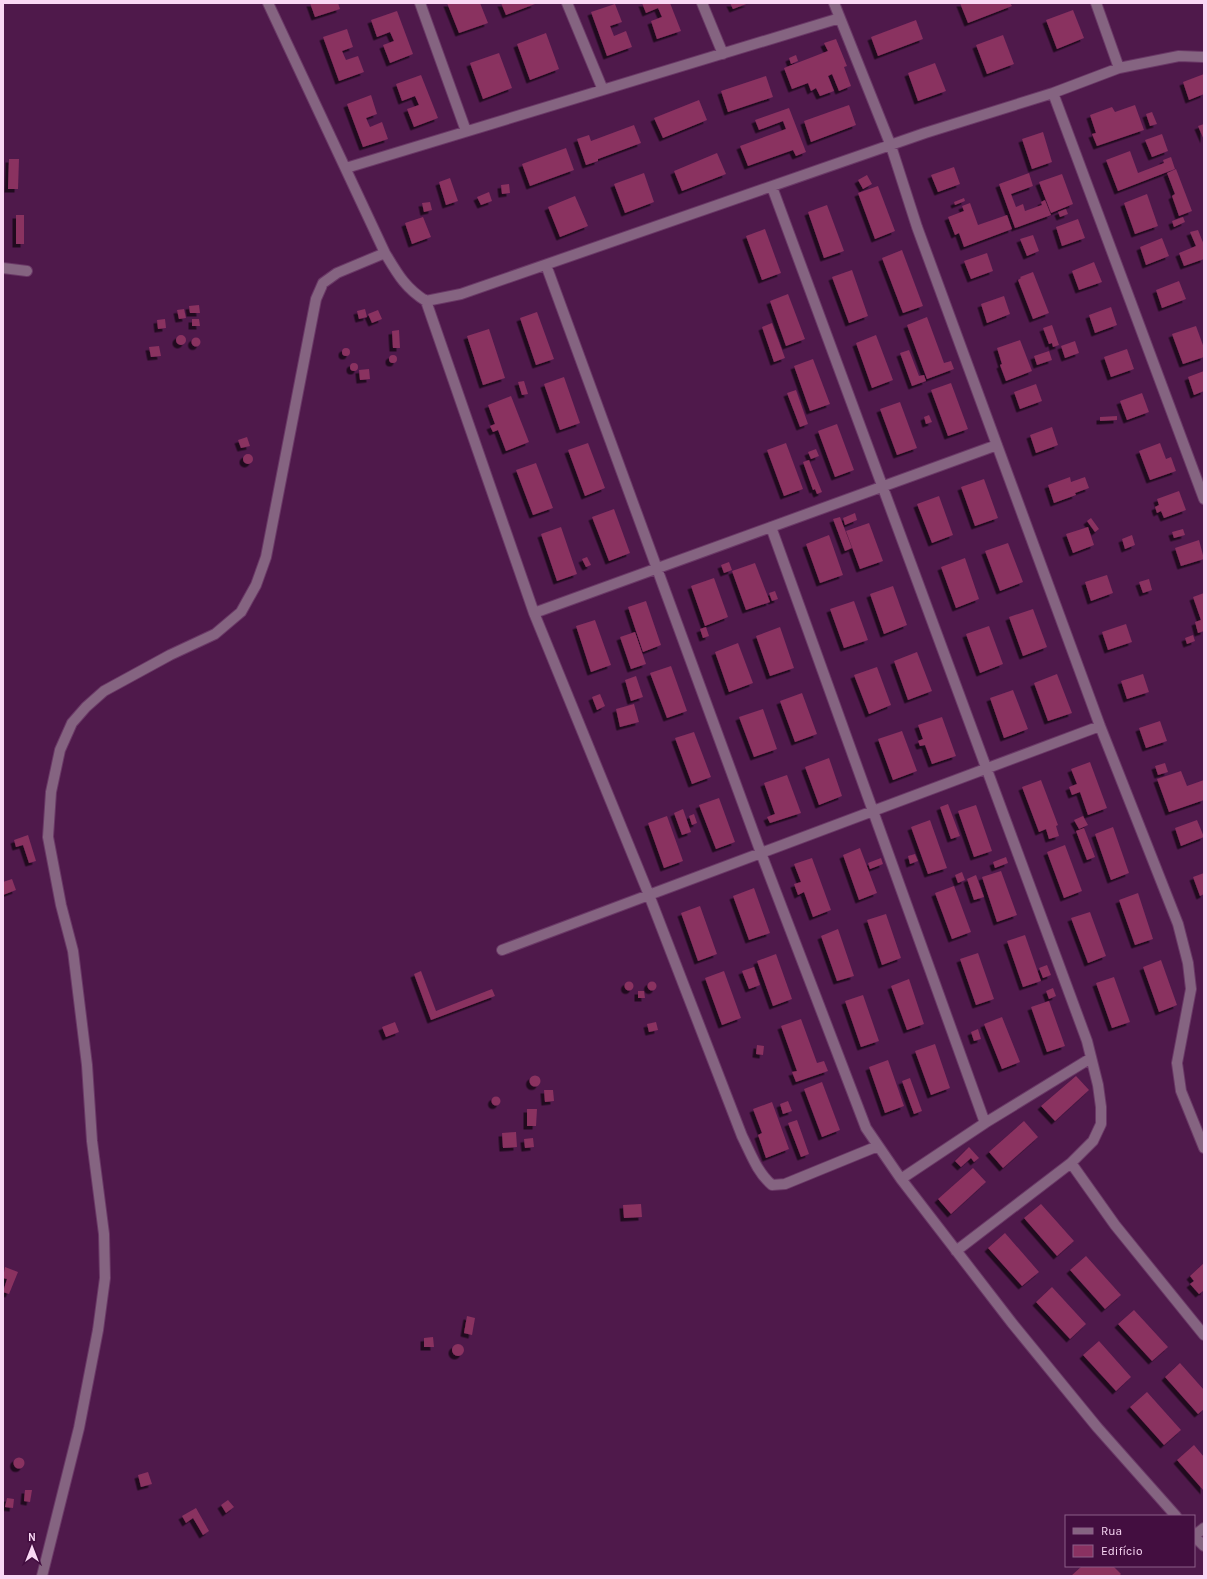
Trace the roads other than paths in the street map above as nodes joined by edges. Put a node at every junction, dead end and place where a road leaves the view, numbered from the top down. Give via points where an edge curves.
1 (268, 3) edge
2 (420, 3) edge
3 (567, 3) edge
4 (702, 3) edge
5 (834, 3) edge
6 (1096, 3) edge
7 (840, 18) junction
8 (723, 54) junction
9 (1204, 57) edge
10 (1119, 68) junction
11 (604, 90) junction
12 (1053, 93) junction
13 (466, 131) junction
14 (891, 146) junction
15 (346, 168) junction
16 (772, 188) junction
17 (385, 253) junction
18 (546, 265) junction
19 (3, 268) edge
20 (27, 271) dead end
21 (426, 301) junction
22 (997, 445) junction
23 (883, 486) junction
24 (1204, 499) edge
25 (771, 527) junction
26 (658, 568) junction
27 (534, 613) junction
28 (1100, 726) junction
29 (987, 768) junction
30 (874, 811) junction
31 (761, 853) junction
32 (648, 895) junction
33 (502, 950) dead end
34 (1091, 1058) junction
35 (985, 1123) junction
36 (878, 1146) junction
37 (1204, 1148) edge
38 (1071, 1164) junction
39 (901, 1179) junction
40 (956, 1251) junction
41 (1204, 1335) edge
42 (1175, 1515) edge
43 (1204, 1528) edge
44 (1195, 1535) edge
45 (1195, 1537) edge
46 (1204, 1546) edge
47 (42, 1576) edge

1 - 15 street
2 - 13 street
3 - 11 street
4 - 8 street
5 - 7 street
6 - 10 street
7 - 8 street
7 - 14 street
8 - 11 street
9 - 10 street via 1179,56
10 - 12 street
11 - 13 street
12 - 14 street
12 - 24 street
13 - 15 street
14 - 16 street
14 - 22 street via 917,227
15 - 17 street
16 - 18 street
16 - 23 street
17 - 21 street via 400,278 412,292
17 - 47 street via 337,273 323,283 316,299 266,557 256,585 241,612 215,634 104,691 72,723 60,750 51,792 48,837 73,951 104,1234 105,1278 98,1330 78,1428
18 - 21 street via 461,294
18 - 26 street
19 - 20 street
21 - 27 street
22 - 23 street
22 - 28 street
23 - 25 street
23 - 29 street
25 - 26 street
25 - 30 street
26 - 27 street
26 - 31 street
27 - 32 street
28 - 29 street
28 - 37 street via 1178,924 1188,963 1191,989 1177,1063 1181,1091
29 - 30 street
29 - 34 street
30 - 31 street
30 - 35 street
31 - 32 street
31 - 36 street via 866,1128
32 - 33 street
32 - 36 street via 742,1136 763,1177 772,1185 785,1184
34 - 35 street
34 - 38 street via 1098,1085 1101,1124 1093,1141
35 - 39 street
36 - 39 street
38 - 40 street
38 - 41 street via 1115,1225
39 - 40 street
40 - 42 street via 1097,1427
43 - 44 street
45 - 46 street

